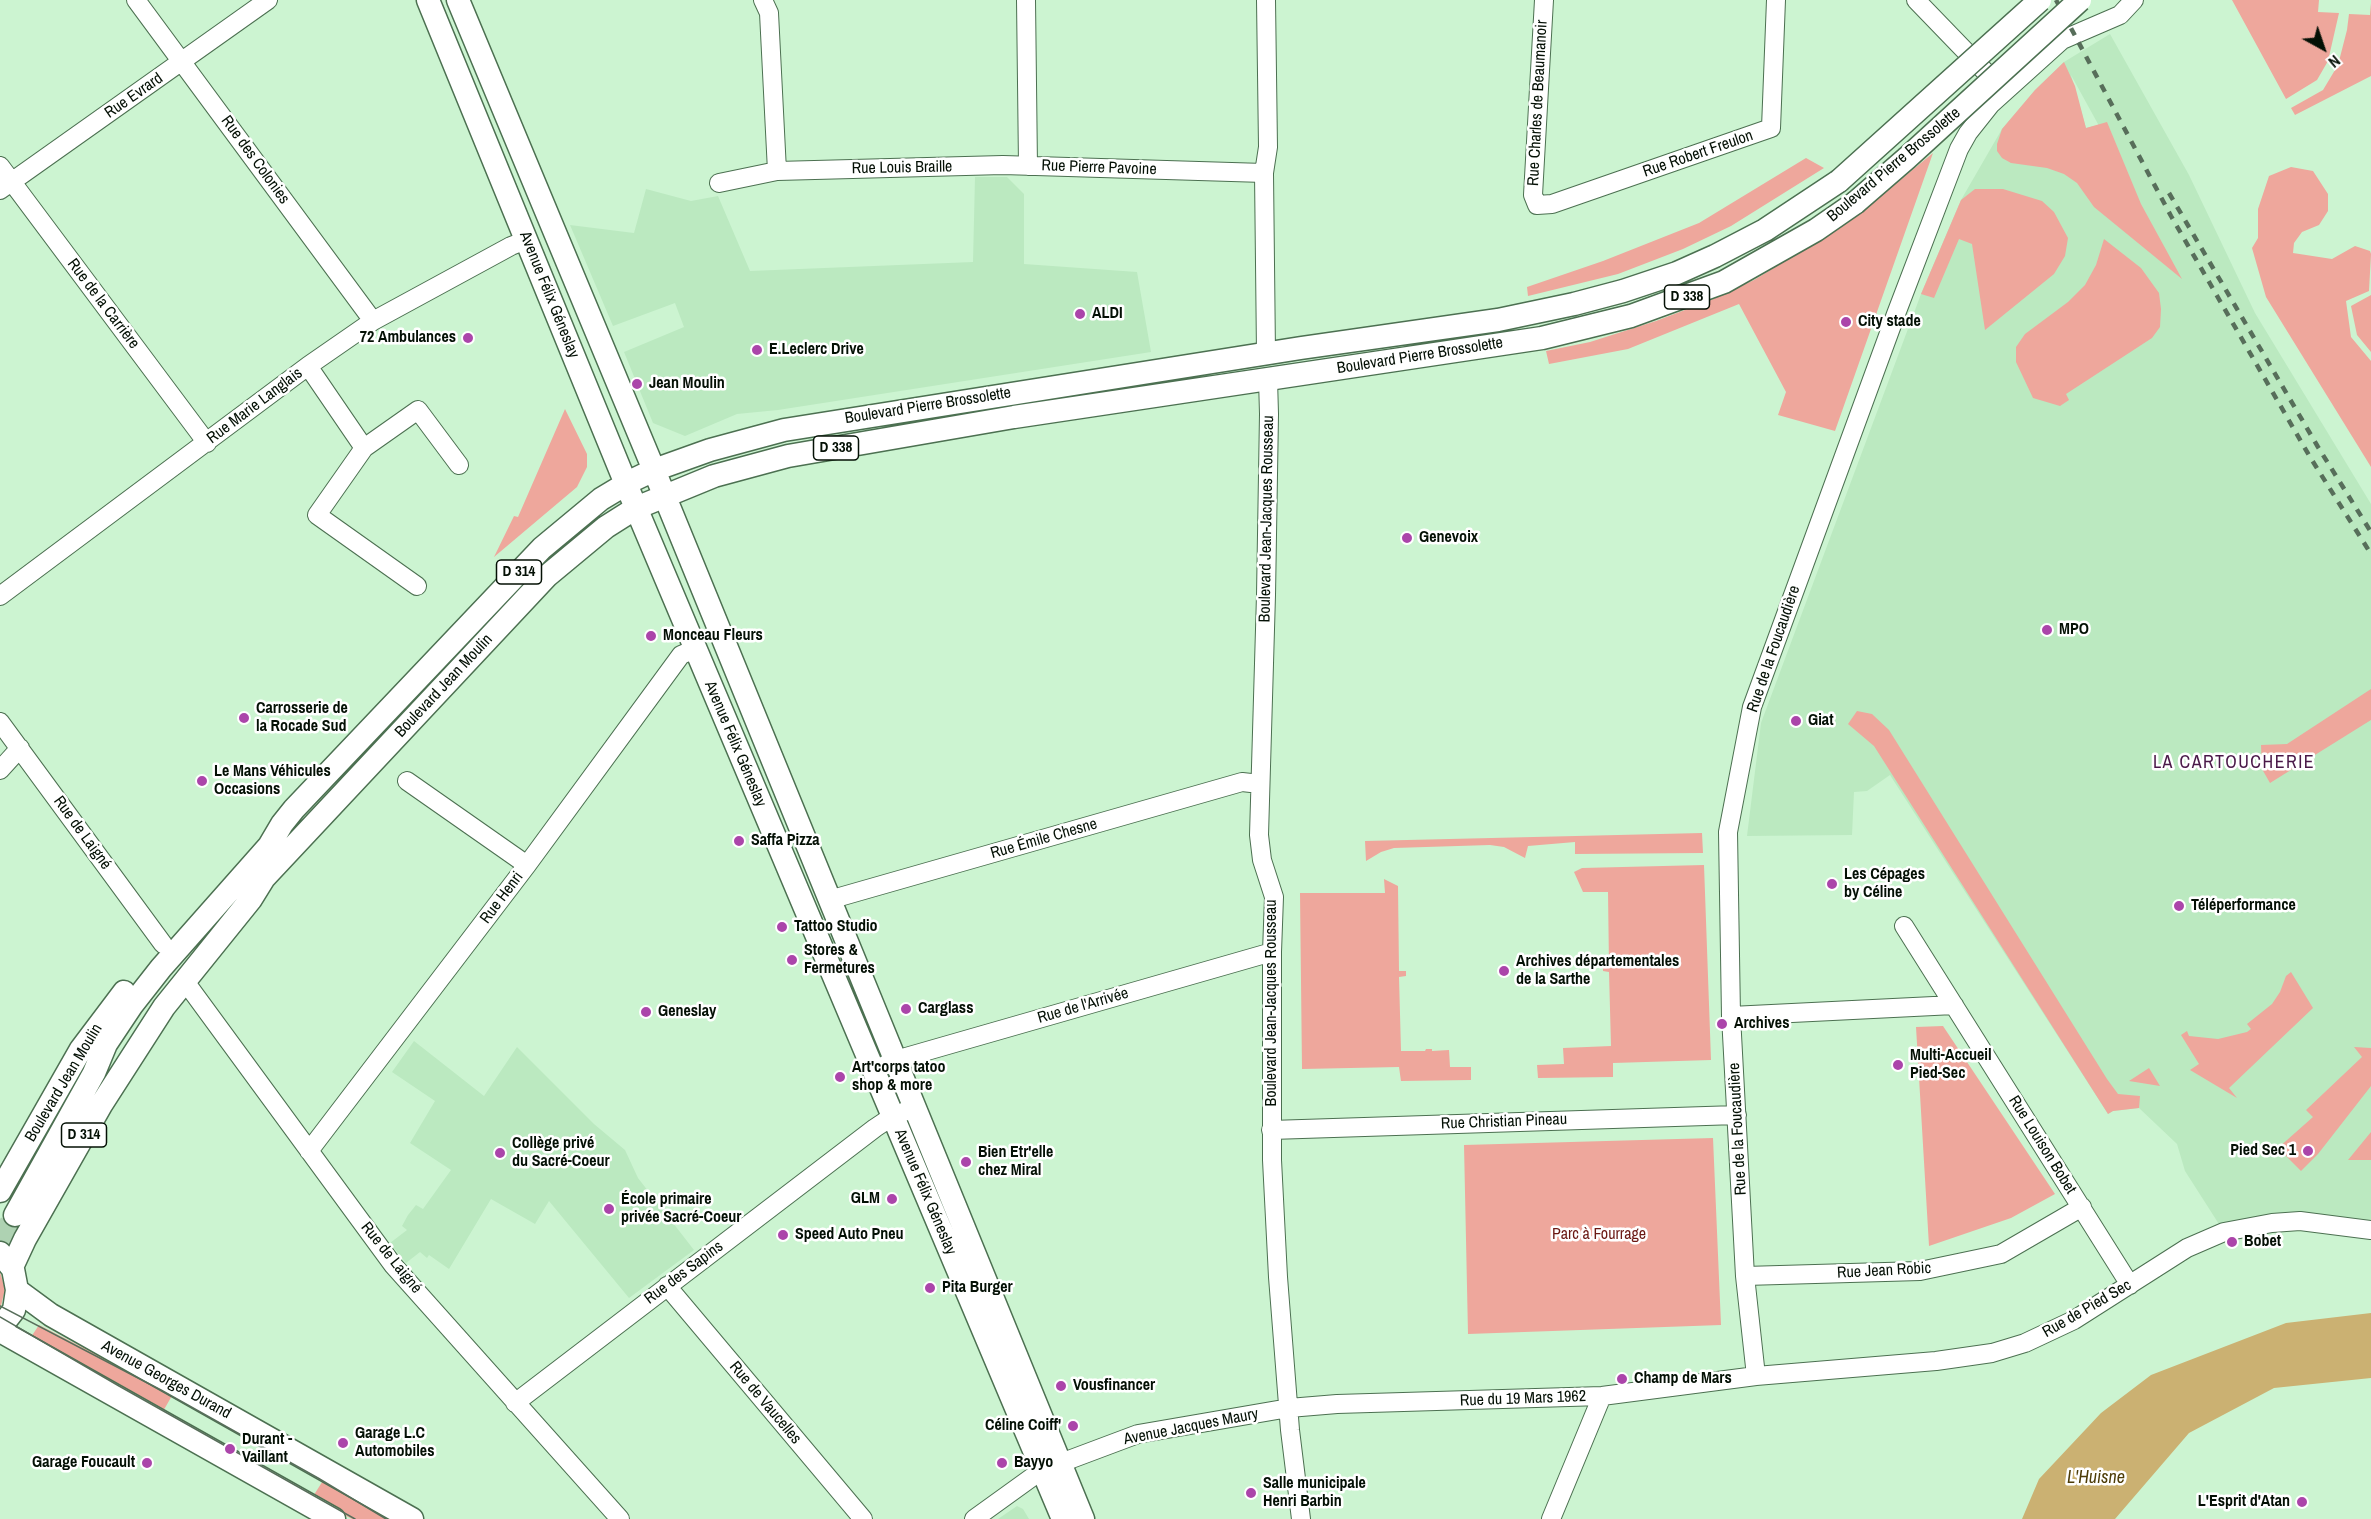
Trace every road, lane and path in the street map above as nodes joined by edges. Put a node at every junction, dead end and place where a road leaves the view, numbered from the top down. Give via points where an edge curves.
1 (136, 0) edge
2 (268, 0) edge
3 (428, 0) edge
4 (458, 0) edge
5 (763, 0) edge
6 (1026, 0) edge
7 (1266, 0) edge
8 (1544, 0) edge
9 (1776, 0) edge
10 (1916, 0) edge
11 (2040, 0) edge
12 (2080, 0) edge
13 (2119, 0) edge
14 (2134, 0) edge
15 (2108, 20) junction
16 (182, 62) junction
17 (2004, 91) junction
18 (0, 166) edge
19 (1028, 166) junction
20 (777, 171) junction
21 (1264, 173) junction
22 (719, 183) dead end
23 (5, 187) edge
24 (1537, 205) joint
25 (526, 240) junction
26 (373, 321) junction
27 (1266, 354) junction
28 (308, 366) junction
29 (1268, 379) junction
30 (207, 443) junction
31 (364, 448) junction
32 (459, 465) dead end
33 (654, 470) junction
34 (626, 484) junction
35 (664, 497) junction
36 (636, 508) junction
37 (417, 586) dead end
38 (0, 596) edge
39 (695, 649) junction
40 (0, 722) edge
41 (20, 748) junction
42 (0, 770) edge
43 (407, 781) dead end
44 (1260, 784) junction
45 (282, 824) junction
46 (527, 865) junction
47 (264, 878) junction
48 (829, 900) junction
49 (1904, 926) dead end
50 (163, 944) junction
51 (1272, 952) junction
52 (184, 980) junction
53 (1954, 1005) junction
54 (1731, 1016) junction
55 (895, 1061) junction
56 (873, 1070) junction
57 (94, 1072) junction
58 (914, 1108) junction
59 (1737, 1115) junction
60 (893, 1116) junction
61 (1271, 1130) junction
62 (309, 1151) junction
63 (0, 1191) edge
64 (2082, 1207) junction
65 (15, 1215) tunnel mouth
66 (2371, 1230) edge
67 (6, 1260) edge
68 (1746, 1276) junction
69 (2130, 1285) junction
70 (667, 1286) junction
71 (17, 1290) junction
72 (0, 1330) edge
73 (1756, 1376) junction
74 (1602, 1396) junction
75 (515, 1403) junction
76 (1289, 1408) junction
77 (1051, 1466) junction
78 (334, 1519) edge
79 (412, 1519) edge
80 (620, 1519) edge
81 (863, 1519) edge
82 (974, 1519) edge
83 (1063, 1519) edge
84 (1083, 1519) edge
85 (1301, 1519) edge
86 (1551, 1519) edge

1 - 16 street, Rue des Colonies
2 - 16 street, Rue Evrard
3 - 25 main road, Avenue Félix Géneslay
4 - 33 main road, Avenue Félix Géneslay
5 - 20 street via 769,14
6 - 19 street, Rue Pierre Pavoine
7 - 21 street via 1268,147
8 - 24 street, Rue Charles de Beaumanoir via 1533,195
9 - 24 street, Rue Robert Freulon via 1771,128 1552,204
10 - 17 street
11 - 27 main road, Boulevard Pierre Brossolette / D 338, bridge via 1839,181 1774,224 1715,256 1623,291 1498,320
12 - 29 main road, Boulevard Pierre Brossolette / D 338, bridge via 1855,202 1806,236 1724,282 1631,316 1542,338
13 - 15 street
14 - 15 street, Rue de la Foucaudière via 2120,15
15 - 17 street, Rue de la Foucaudière via 2062,40
16 - 23 street, Rue Evrard
16 - 26 street, Rue des Colonies
17 - 54 street, Rue de la Foucaudière via 1968,133 1950,170 1752,707 1728,832
18 - 23 street, Rue de la Carrière
19 - 20 street, Rue Louis Braille
19 - 21 street, Rue Pierre Pavoine
20 - 22 street, Rue Louis Braille
21 - 27 street
23 - 30 street, Rue de la Carrière
25 - 26 street, Rue Marie Langlais
25 - 34 main road, Avenue Félix Géneslay
26 - 28 street, Rue Marie Langlais
27 - 33 main road, Boulevard Pierre Brossolette / D 338 via 784,430
28 - 30 street, Rue Marie Langlais
28 - 31 street
29 - 35 main road, Boulevard Pierre Brossolette / D 338 via 788,456 714,476
29 - 44 street, Boulevard Jean-Jacques Rousseau
30 - 38 street, Rue Marie Langlais
31 - 32 street via 418,410
31 - 37 street via 317,515
33 - 34 main road, Boulevard Pierre Brossolette
33 - 35 main road, Avenue Félix Géneslay
34 - 36 main road, Avenue Félix Géneslay
34 - 45 main road, Boulevard Jean Moulin / D 314 via 601,499 542,548
35 - 36 main road, Boulevard Pierre Brossolette
35 - 48 main road, Avenue Félix Géneslay
36 - 39 main road, Avenue Félix Géneslay
36 - 47 main road, Boulevard Jean Moulin / D 314 via 606,527 547,576
39 - 46 street, Rue Henri via 681,655
39 - 56 main road, Avenue Félix Géneslay
40 - 41 street, Rue de Laigné
41 - 42 street
41 - 50 street, Rue de Laigné
43 - 46 street
44 - 48 street, Rue Émile Chesne via 1242,782
44 - 51 street, Boulevard Jean-Jacques Rousseau via 1262,860 1274,897
45 - 50 main road, Boulevard Jean Moulin / D 314 via 259,837
45 - 57 main road, Boulevard Jean Moulin / D 314 via 269,846 160,968 106,1044
46 - 62 street, Rue Henri
47 - 52 main road, Boulevard Jean Moulin / D 314
47 - 57 main road, Boulevard Jean Moulin / D 314 via 243,892 169,973
48 - 55 main road, Avenue Félix Géneslay
49 - 53 street, Rue Louison Bobet
50 - 63 main road, Boulevard Jean Moulin / D 314 via 81,1049
51 - 55 street, Rue de l'Arrivée
51 - 61 street, Boulevard Jean-Jacques Rousseau
52 - 62 street, Rue de Laigné
52 - 67 main road, Boulevard Jean Moulin / D 314 via 101,1105 25,1239
53 - 54 street
53 - 64 street, Rue Louison Bobet
54 - 59 street, Rue de la Foucaudière
55 - 56 street, Rue de l'Arrivée
55 - 58 main road, Avenue Félix Géneslay
56 - 60 main road, Avenue Félix Géneslay
57 - 65 main road, Boulevard Jean Moulin / D 314
58 - 60 street, Rue des Sapins
58 - 77 main road, Avenue Félix Géneslay
59 - 61 street, Rue Christian Pineau
59 - 68 street, Rue de la Foucaudière
60 - 70 street, Rue des Sapins
60 - 77 main road, Avenue Félix Géneslay
61 - 76 street, Boulevard Jean-Jacques Rousseau
62 - 75 street, Rue de Laigné via 393,1265
64 - 68 street, Rue Jean Robic via 2001,1254 1937,1268
64 - 69 street, Rue Louison Bobet
66 - 69 street, Rue de Pied Sec via 2300,1221 2224,1232 2187,1248
67 - 71 main road
68 - 73 street, Rue de la Foucaudière
69 - 73 street, Rue de Pied Sec via 2074,1320 2025,1343 1992,1353
70 - 75 street, Rue des Sapins
70 - 81 street, Rue de Vaucelles
71 - 72 main road via 14,1310
71 - 79 main road, Avenue Georges Durand via 51,1315
72 - 78 main road
73 - 74 street, Rue du 19 Mars 1962
74 - 76 street, Rue du 19 Mars 1962
74 - 86 street
75 - 80 street, Rue de Laigné
76 - 77 street, Avenue Jacques Maury via 1138,1434
76 - 85 street, Boulevard Jean-Jacques Rousseau
77 - 82 street, Avenue Jacques Maury
77 - 83 main road, Avenue Félix Géneslay
77 - 84 main road, Avenue Félix Géneslay

